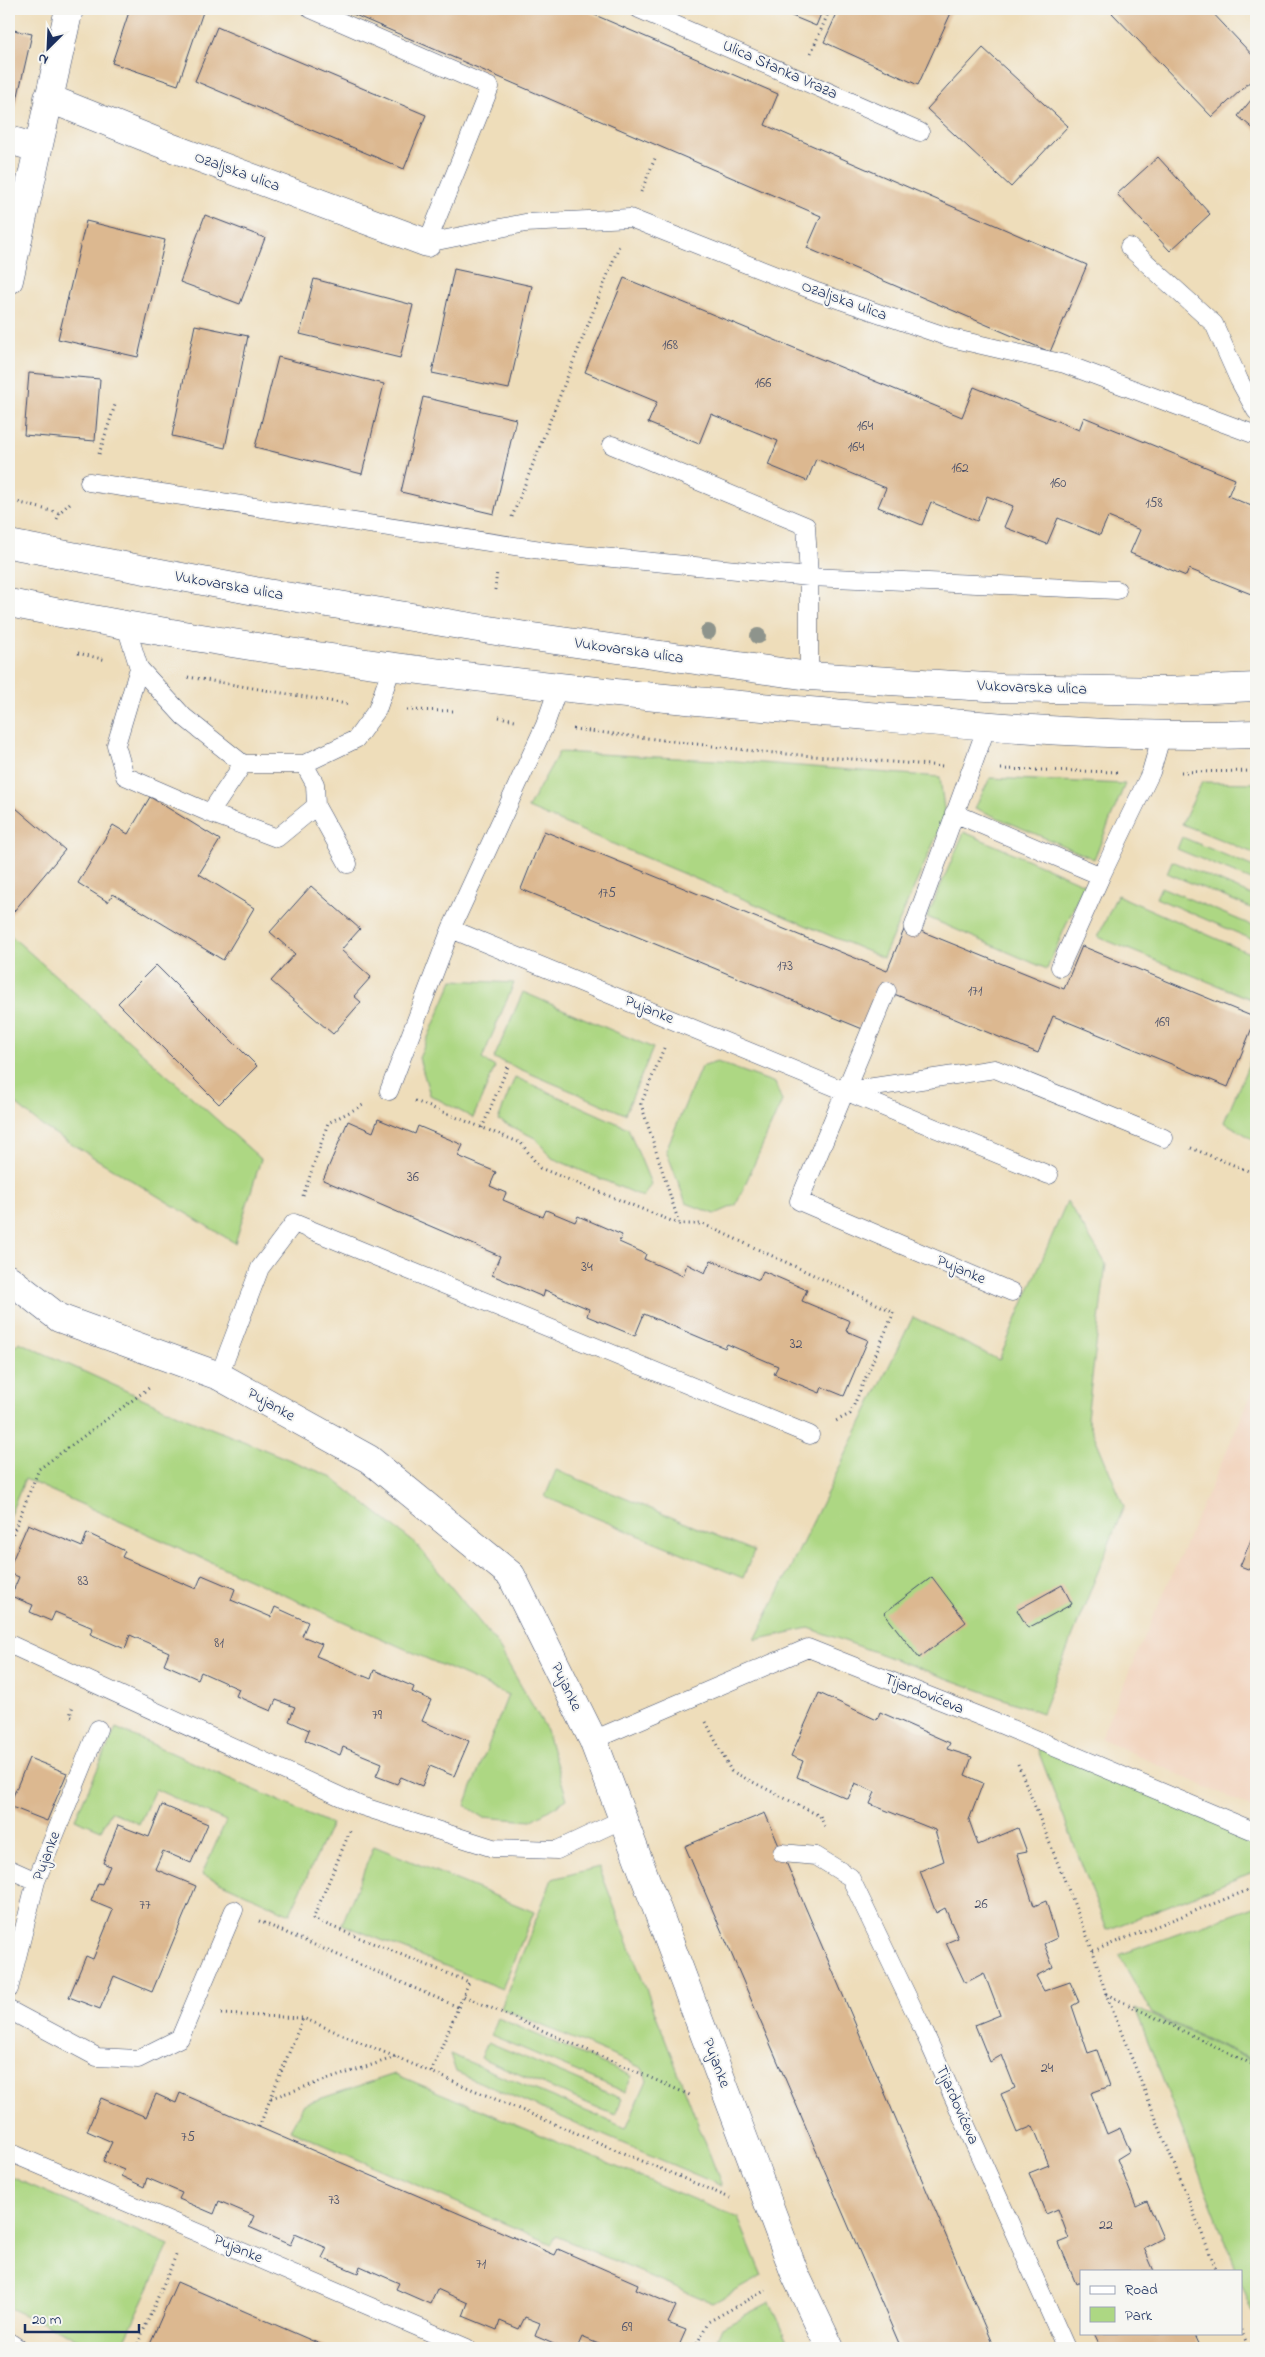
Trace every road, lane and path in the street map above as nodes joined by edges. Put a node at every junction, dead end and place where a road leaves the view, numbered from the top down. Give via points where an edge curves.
1 (69, 9) edge
2 (311, 9) edge
3 (639, 9) edge
4 (830, 9) edge
5 (800, 79) junction
6 (48, 98) junction
7 (920, 132) dead end
8 (9, 140) edge
9 (37, 148) junction
10 (427, 243) junction
11 (618, 247) dead end
12 (1129, 247) dead end
13 (9, 280) edge
14 (1256, 410) edge
15 (1256, 434) edge
16 (612, 445) dead end
17 (89, 482) dead end
18 (9, 500) edge
19 (59, 513) dead end
20 (502, 543) junction
21 (9, 544) edge
22 (809, 577) junction
23 (494, 590) dead end
24 (1117, 590) dead end
25 (9, 603) edge
26 (126, 626) junction
27 (392, 667) junction
28 (138, 668) junction
29 (809, 676) junction
30 (1256, 687) edge
31 (558, 688) junction
32 (987, 726) junction
33 (1162, 734) junction
34 (1256, 734) edge
35 (244, 764) junction
36 (304, 764) junction
37 (316, 806) junction
38 (210, 813) junction
39 (954, 813) junction
40 (348, 864) dead end
41 (1101, 876) junction
42 (451, 928) junction
43 (913, 928) dead end
44 (1060, 967) dead end
45 (887, 991) dead end
46 (676, 1021) junction
47 (509, 1064) dead end
48 (389, 1091) junction
49 (846, 1091) junction
50 (482, 1128) junction
51 (1164, 1138) joint
52 (1256, 1174) edge
53 (1049, 1175) dead end
54 (294, 1223) junction
55 (679, 1224) junction
56 (9, 1279) edge
57 (1012, 1292) dead end
58 (182, 1363) junction
59 (219, 1376) junction
60 (810, 1435) joint
61 (9, 1543) edge
62 (9, 1644) edge
63 (693, 1698) junction
64 (1002, 1725) junction
65 (98, 1729) dead end
66 (593, 1740) junction
67 (361, 1806) junction
68 (623, 1819) junction
69 (1256, 1832) edge
70 (782, 1853) dead end
71 (9, 1869) edge
72 (850, 1877) junction
73 (36, 1881) junction
74 (1256, 1887) edge
75 (234, 1910) joint
76 (1093, 1951) junction
77 (9, 1989) edge
78 (1106, 1994) junction
79 (464, 1996) junction
80 (458, 2008) junction
81 (9, 2010) edge
82 (190, 2013) junction
83 (303, 2018) junction
84 (396, 2057) junction
85 (1256, 2066) edge
86 (431, 2072) junction
87 (271, 2098) junction
88 (736, 2116) junction
89 (259, 2127) dead end
90 (9, 2152) edge
91 (774, 2217) junction
92 (188, 2228) junction
93 (1217, 2270) edge
94 (795, 2274) junction
95 (1242, 2332) edge
96 (9, 2342) edge
97 (18, 2348) edge
98 (136, 2348) edge
99 (467, 2348) edge
100 (695, 2348) edge
101 (830, 2348) edge
102 (1066, 2348) edge
103 (1249, 2348) edge

1 - 6 street
2 - 10 lane via 490,87
3 - 5 lane, Ulica Stanka Vraza
4 - 5 path
5 - 7 lane, Ulica Stanka Vraza
6 - 9 street
6 - 10 street, Ozaljska ulica
8 - 9 street
9 - 13 street
10 - 15 lane, Ozaljska ulica via 525,223 630,218 888,317 951,338 1065,364
11 - 20 path
12 - 14 lane via 1214,324
16 - 22 lane via 806,526
17 - 20 lane
18 - 19 path
20 - 22 lane via 561,553
20 - 23 path
21 - 29 street, Vukovarska ulica via 255,591 477,628
22 - 24 lane
22 - 29 lane
25 - 26 street
26 - 27 street
26 - 28 lane
27 - 31 street
27 - 36 lane via 377,710 356,739
28 - 35 lane via 184,717
28 - 38 lane via 116,745 125,776
29 - 30 street, Vukovarska ulica via 1003,688 1166,692
31 - 32 street
31 - 42 lane via 545,725
32 - 33 street
32 - 39 lane
33 - 34 street
33 - 41 lane via 1152,772
35 - 36 lane
35 - 38 lane
36 - 37 lane via 316,784
37 - 38 lane via 277,838
37 - 40 lane
39 - 41 lane
39 - 43 lane
41 - 44 lane
42 - 46 lane, Pujanke
42 - 48 lane
45 - 49 lane
46 - 49 lane, Pujanke
46 - 55 path via 641,1104
47 - 50 path
48 - 50 path
48 - 54 path via 328,1123
49 - 51 lane via 995,1069
49 - 53 lane, Pujanke
49 - 57 lane, Pujanke via 799,1201
50 - 55 path via 521,1143 540,1168
51 - 52 path
54 - 59 lane via 260,1268
54 - 60 lane
55 - 60 path via 703,1224 894,1312 850,1414
56 - 58 street, Pujanke via 60,1318
58 - 59 street, Pujanke
58 - 61 path via 39,1469
59 - 66 street, Pujanke via 368,1459 511,1575
62 - 67 lane
63 - 64 lane, Tijardovićeva via 808,1648
63 - 66 lane, Tijardovićeva
63 - 72 path via 731,1771 820,1816
64 - 69 lane, Tijardovićeva
64 - 76 path
65 - 73 lane, Pujanke
66 - 68 street, Pujanke
67 - 68 lane via 493,1848 557,1850
67 - 79 path via 313,1919 469,1982
68 - 88 street, Pujanke
70 - 72 lane via 816,1856
71 - 73 lane
72 - 102 lane, Tijardovićeva via 921,2025
73 - 77 lane, Pujanke
74 - 76 path
75 - 80 path
75 - 82 lane
76 - 78 path
78 - 85 path
78 - 93 path
79 - 80 path
79 - 88 path
80 - 86 path
81 - 82 lane via 97,2057 138,2059 180,2038
82 - 83 path
83 - 84 path
83 - 87 path
84 - 86 path
84 - 87 path
86 - 91 path
87 - 89 path
88 - 91 street, Pujanke
90 - 92 lane, Pujanke
91 - 94 street, Pujanke
92 - 98 path
92 - 99 lane, Pujanke
94 - 100 path via 708,2322
94 - 101 street, Pujanke
95 - 103 path
96 - 97 lane

